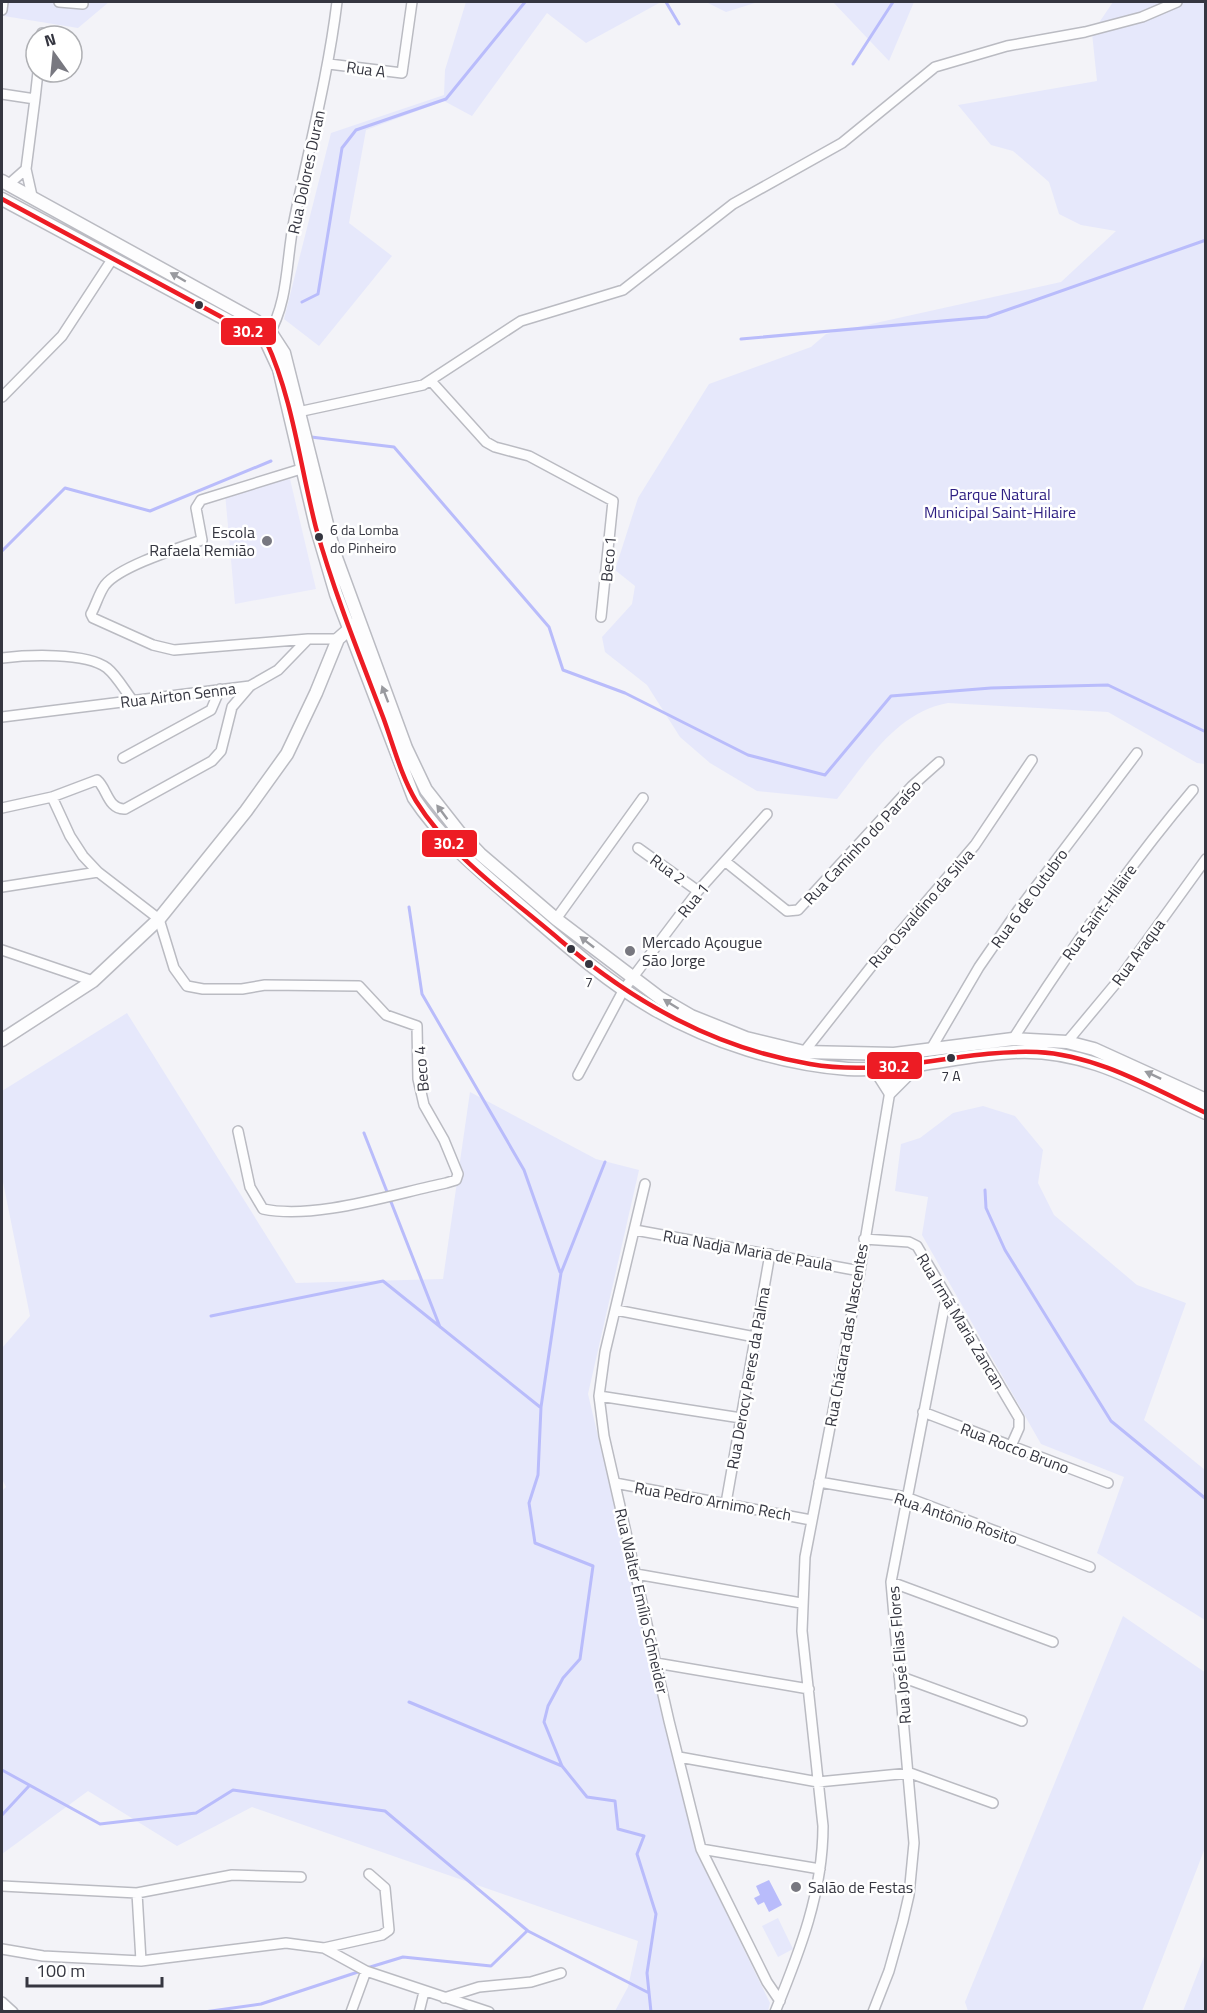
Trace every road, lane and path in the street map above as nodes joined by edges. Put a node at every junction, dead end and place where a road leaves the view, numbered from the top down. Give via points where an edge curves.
1 (3, 2) edge
2 (59, 2) edge
3 (337, 2) edge
4 (412, 2) edge
5 (1177, 2) edge
6 (83, 4) dead end
7 (2, 10) edge
8 (329, 64) junction
9 (37, 84) edge
10 (2, 94) edge
11 (35, 99) junction
12 (26, 169) junction
13 (5, 182) edge
14 (32, 196) junction
15 (2, 199) edge
16 (25, 212) junction
17 (113, 258) junction
18 (268, 337) junction
19 (431, 381) junction
20 (2, 397) edge
21 (298, 412) junction
22 (301, 450) junction
23 (301, 469) junction
24 (601, 617) dead end
25 (353, 625) junction
26 (308, 639) junction
27 (338, 639) junction
28 (2, 658) edge
29 (250, 686) junction
30 (220, 689) junction
31 (133, 701) junction
32 (2, 717) edge
33 (1137, 753) dead end
34 (123, 758) dead end
35 (1032, 760) dead end
36 (939, 762) dead end
37 (1193, 790) dead end
38 (52, 797) junction
39 (643, 798) dead end
40 (2, 808) edge
41 (767, 814) dead end
42 (638, 848) dead end
43 (1206, 859) edge
44 (726, 862) junction
45 (98, 872) junction
46 (2, 887) edge
47 (698, 891) junction
48 (159, 919) junction
49 (556, 919) junction
50 (2, 950) edge
51 (633, 978) junction
52 (93, 981) junction
53 (624, 989) junction
54 (1013, 1039) junction
55 (2, 1040) edge
56 (984, 1042) junction
57 (1067, 1042) junction
58 (931, 1050) junction
59 (804, 1052) junction
60 (918, 1064) junction
61 (894, 1067) junction
62 (876, 1070) junction
63 (1130, 1071) junction
64 (578, 1075) dead end
65 (890, 1092) junction
66 (1206, 1100) edge
67 (1206, 1113) edge
68 (238, 1131) dead end
69 (645, 1184) dead end
70 (635, 1230) junction
71 (864, 1239) junction
72 (770, 1254) junction
73 (860, 1271) junction
74 (946, 1298) junction
75 (616, 1310) junction
76 (755, 1337) junction
77 (599, 1396) junction
78 (923, 1412) junction
79 (741, 1418) junction
80 (1011, 1446) junction
81 (819, 1482) junction
82 (1108, 1483) dead end
83 (615, 1484) junction
84 (906, 1497) junction
85 (726, 1503) junction
86 (811, 1520) junction
87 (1090, 1567) dead end
88 (636, 1574) junction
89 (891, 1582) junction
90 (801, 1603) junction
91 (1053, 1642) dead end
92 (656, 1663) junction
93 (899, 1676) junction
94 (809, 1689) junction
95 (1022, 1721) dead end
96 (679, 1757) junction
97 (910, 1773) junction
98 (818, 1782) junction
99 (993, 1803) dead end
100 (701, 1849) junction
101 (820, 1869) junction
102 (369, 1874) dead end
103 (301, 1877) dead end
104 (2, 1886) edge
105 (137, 1893) junction
106 (324, 1948) junction
107 (2, 1949) edge
108 (141, 1961) junction
109 (366, 1971) junction
110 (561, 1973) dead end
111 (423, 1992) junction
112 (444, 1998) junction
113 (780, 2001) junction
114 (2, 2002) edge
115 (13, 2012) edge
116 (351, 2012) edge
117 (419, 2012) edge
118 (489, 2012) edge
119 (776, 2012) edge
120 (873, 2012) edge

1 - 7 street
2 - 6 street
3 - 8 street, Rua Dolores Duran
4 - 8 street, Rua A via 402,73
5 - 19 street via 1142,17 1007,46 935,67 842,142 733,204 623,290 521,321
8 - 18 street, Rua Dolores Duran via 293,223 282,299
9 - 11 street
10 - 11 street
11 - 12 street
12 - 13 street
12 - 14 street
13 - 14 main road
14 - 16 main road via 31,208
18 -> 14 main road via 256,321
15 - 16 main road
16 - 17 main road
17 - 18 main road
17 - 20 street via 62,336
18 - 21 main road via 284,353
18 - 22 main road
19 - 21 street
19 - 24 street, Beco 1 via 495,447 529,456 613,501
21 - 22 main road
22 - 23 main road
22 - 25 main road
23 - 25 main road via 322,549
23 - 26 street via 201,500 196,508 202,540 158,555 118,575 105,584 91,614 153,645 174,650
25 - 27 main road
49 -> 25 main road via 480,854 426,790
25 - 53 main road via 414,798 433,826 470,864
26 - 27 street
26 - 29 street, Rua Airton Senna via 279,670
27 - 48 main road via 287,754
28 - 31 street via 36,654 79,659 107,668
29 - 30 street, Rua Airton Senna
29 - 38 street via 232,707 221,751 212,761 124,809 113,806 97,780
30 - 31 street, Rua Airton Senna
30 - 34 street via 211,710
31 - 32 street, Rua Airton Senna
33 - 58 street, Rua 6 de Outubro via 1006,928
35 - 59 street, Rua Osvaldino da Silva via 975,845
36 - 44 street, Rua Caminho do Paraíso via 798,910 787,911
37 - 54 street, Rua Saint-Hilaire via 1153,837
38 - 40 street
38 - 45 street via 70,836
39 - 49 street
41 - 44 street, Rua 1
42 - 47 street, Rua 2
43 - 57 street, Rua Araqua
44 - 47 street, Rua 1
45 - 46 street
45 - 48 street
47 - 51 street, Rua 1
48 - 52 main road
48 - 68 street, Beco 4 via 174,968 188,986 359,986 386,1015 417,1026 418,1079 424,1105 458,1174 456,1180 446,1183 319,1211 263,1209 250,1187
51 -> 49 main road
50 - 52 street
51 - 53 street, Rua 1
59 -> 51 main road via 746,1038 690,1016
52 - 55 main road
53 - 62 main road via 686,1026 750,1049 798,1063
53 - 64 street, Rua 1
54 - 56 main road
54 - 57 main road
56 - 58 main road
56 - 61 main road
57 - 63 main road via 1094,1049
58 - 59 main road via 894,1054
59 - 61 main road
60 - 61 main road
60 - 63 main road via 1014,1052 1056,1053
60 - 65 main road
61 - 62 main road
61 - 65 street, Rua Chácara das Nascentes
62 - 65 main road
66 -> 63 main road
63 - 67 main road
65 - 71 street, Rua Chácara das Nascentes
69 - 70 street, Rua Walter Emílio Schneider
70 - 72 street, Rua Nadja Maria de Paula
70 - 75 street, Rua Walter Emílio Schneider
71 - 73 street, Rua Chácara das Nascentes
71 - 74 street, Rua Irmã Maria Zancan via 913,1243
72 - 73 street, Rua Nadja Maria de Paula
72 - 76 street, Rua Derocy Peres da Palma
73 - 81 street, Rua Chácara das Nascentes
74 - 78 street, Rua José Elias Flores
74 - 80 street, Rua Irmã Maria Zancan via 1019,1418
75 - 76 street
75 - 77 street, Rua Walter Emílio Schneider
76 - 79 street, Rua Derocy Peres da Palma
77 - 79 street
77 - 83 street, Rua Walter Emílio Schneider
78 - 80 street, Rua Rocco Bruno
78 - 84 street, Rua José Elias Flores
79 - 85 street, Rua Derocy Peres da Palma
80 - 82 street, Rua Rocco Bruno
81 - 84 street, Rua Antônio Rosito
81 - 86 street, Rua Chácara das Nascentes
83 - 85 street, Rua Pedro Arnimo Rech
83 - 88 street, Rua Walter Emílio Schneider
84 - 87 street, Rua Antônio Rosito
84 - 89 street, Rua José Elias Flores
85 - 86 street, Rua Pedro Arnimo Rech
86 - 90 street, Rua Chácara das Nascentes
88 - 90 street
88 - 92 street, Rua Walter Emílio Schneider
89 - 91 street
89 - 93 street, Rua José Elias Flores
90 - 94 street, Rua Chácara das Nascentes
92 - 94 street
92 - 96 street, Rua Walter Emílio Schneider
93 - 95 street
93 - 97 street, Rua José Elias Flores
94 - 98 street, Rua Chácara das Nascentes
96 - 98 street
96 - 100 street, Rua Walter Emílio Schneider
97 - 98 street
97 - 99 street
97 - 120 street, Rua José Elias Flores via 914,1843 909,1895 892,1964
98 - 101 street, Rua Chácara das Nascentes via 823,1826
100 - 101 street
100 - 113 street, Rua Walter Emílio Schneider
101 - 113 street, Rua Chácara das Nascentes via 813,1909
102 - 106 street via 388,1894 389,1930
103 - 105 street via 232,1875
104 - 105 street
105 - 108 street
106 - 108 street via 286,1943
106 - 109 street
107 - 108 street via 44,1956
109 - 111 street
109 - 116 street
110 - 112 street via 531,1982 479,1987
111 - 112 street
111 - 117 street
112 - 118 street
113 - 119 street, Rua Chácara das Nascentes
114 - 115 street

